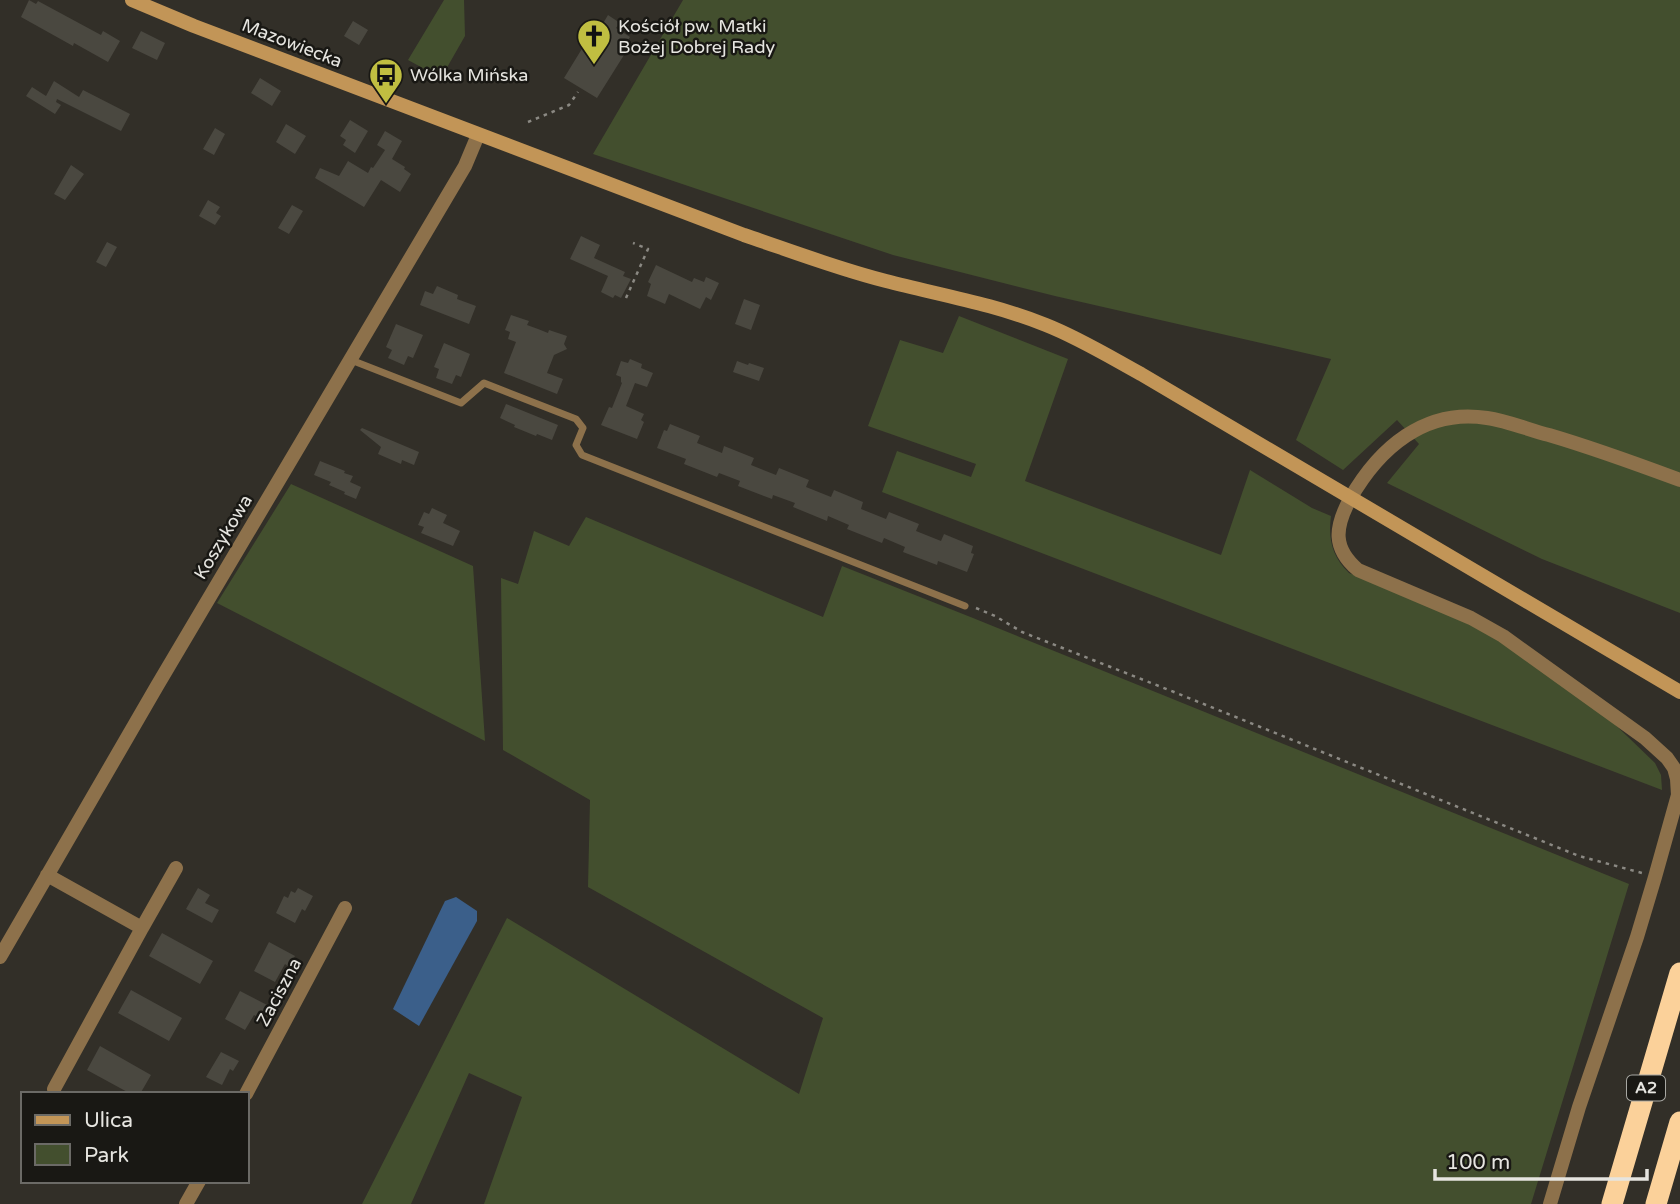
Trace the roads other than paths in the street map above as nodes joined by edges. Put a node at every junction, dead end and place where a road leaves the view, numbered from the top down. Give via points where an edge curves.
1 (132, 0) edge
2 (478, 135) junction
3 (350, 359) junction
4 (1680, 480) edge
5 (1351, 498) junction
6 (965, 606) road end
7 (1680, 692) edge
8 (176, 868) dead end
9 (47, 875) junction
10 (345, 908) dead end
11 (142, 928) junction
12 (0, 957) edge
13 (1680, 973) edge
14 (54, 1088) dead end
15 (247, 1092) edge
16 (1680, 1122) edge
17 (198, 1183) edge
18 (186, 1204) edge
19 (1550, 1204) edge
20 (1612, 1204) edge
21 (1656, 1204) edge

1 - 2 street, Mazowiecka
2 - 3 street, Koszykowa via 465,166
2 - 5 street, Mazowiecka via 816,260 1047,326
3 - 6 lane via 461,403 484,383 576,419 583,428 576,445 582,455
3 - 9 street, Koszykowa
4 - 5 street via 1562,439 1496,420 1465,417 1431,424 1401,438 1374,463
5 - 7 street, Mazowiecka
5 - 19 street via 1341,516 1338,538 1344,556 1358,570 1496,632 1635,730 1674,768 1678,794 1656,877
8 - 11 street
9 - 11 street
9 - 12 street, Koszykowa
10 - 15 street, Zaciszna
11 - 14 street
13 - 20 highway, A2
16 - 21 highway, A2
17 - 18 street

